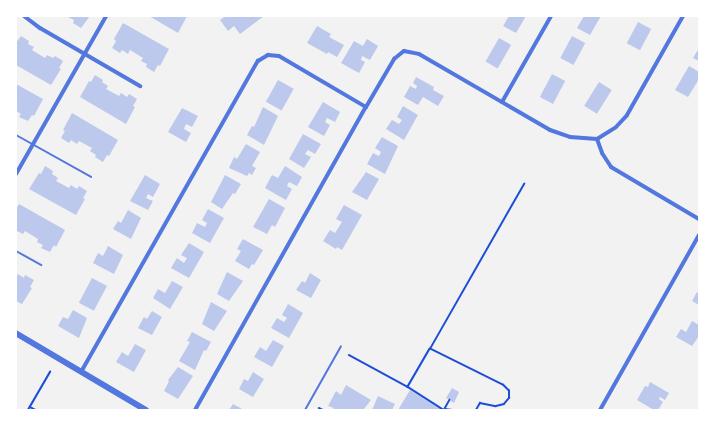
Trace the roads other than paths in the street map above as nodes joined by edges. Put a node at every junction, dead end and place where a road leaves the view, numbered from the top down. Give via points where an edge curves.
1 (24, 16) edge
2 (106, 16) edge
3 (551, 16) edge
4 (683, 16) edge
5 (85, 54) junction
6 (140, 86) dead end
7 (502, 102) junction
8 (366, 107) junction
9 (16, 135) edge
10 (597, 138) junction
11 (32, 144) junction
12 (16, 174) edge
13 (91, 177) dead end
14 (699, 219) edge
15 (699, 235) edge
16 (16, 251) edge
17 (41, 265) dead end
18 (16, 333) edge
19 (341, 346) dead end
20 (81, 372) junction
21 (146, 410) edge
22 (195, 410) edge
23 (305, 410) edge
24 (600, 410) edge

1 - 5 street
2 - 5 street
3 - 7 street
4 - 10 street via 627,115 616,127
5 - 6 street
5 - 11 street
7 - 8 street via 419,54 404,51 394,59
7 - 10 street via 560,134
8 - 20 street via 279,56 268,55 258,61
8 - 22 street
9 - 11 lane
10 - 14 street via 602,153 611,167
11 - 12 street
11 - 13 lane
15 - 24 street
16 - 17 lane
18 - 20 street
19 - 23 lane
20 - 21 street

